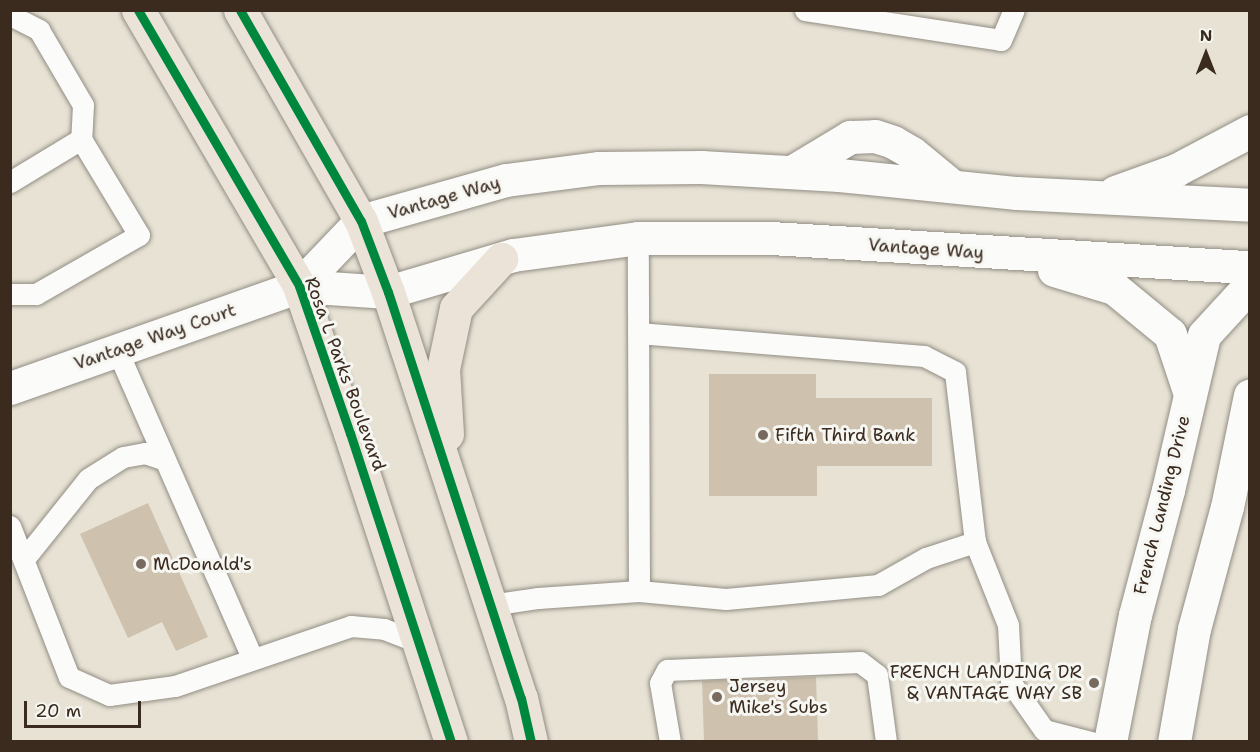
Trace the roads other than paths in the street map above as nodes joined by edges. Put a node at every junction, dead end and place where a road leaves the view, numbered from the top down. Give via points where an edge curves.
1 (138, 10) edge
2 (240, 10) edge
3 (806, 10) edge
4 (1014, 10) edge
5 (10, 15) edge
6 (1250, 131) edge
7 (81, 139) junction
8 (10, 182) edge
9 (1100, 197) junction
10 (1250, 205) edge
11 (361, 221) junction
12 (638, 238) junction
13 (1000, 254) junction
14 (501, 258) junction
15 (1250, 267) edge
16 (1250, 285) edge
17 (299, 286) junction
18 (387, 292) junction
19 (10, 294) edge
20 (638, 333) junction
21 (117, 350) junction
22 (10, 388) edge
23 (1190, 394) junction
24 (1249, 398) edge
25 (165, 460) junction
26 (450, 484) junction
27 (10, 525) edge
28 (975, 542) junction
29 (24, 559) junction
30 (639, 591) junction
31 (490, 606) junction
32 (418, 642) junction
33 (252, 658) junction
34 (451, 741) edge
35 (531, 741) edge
36 (670, 741) edge
37 (886, 741) edge
38 (1091, 741) edge
39 (1110, 741) edge
40 (1174, 741) edge

1 - 17 main road, Rosa L Parks Boulevard
2 - 11 main road
3 - 4 lane via 1001,40
5 - 7 lane via 39,30 83,105
6 - 9 street via 1176,170
7 - 8 lane
7 - 19 lane via 139,235 36,294
9 - 10 street, Vantage Way
9 - 11 street, Vantage Way via 792,172 701,167 599,168 506,180
11 - 17 street
11 - 18 main road
12 - 13 street, Vantage Way via 771,238
12 - 14 street, Vantage Way
12 - 20 lane
13 - 15 street, Vantage Way
13 - 23 street via 1114,288 1170,334
14 - 18 street, Vantage Way
14 - 26 main road via 456,308 452,320 443,369
16 - 23 street, French Landing Drive via 1204,335
17 - 18 street, Vantage Way
17 - 21 street, Vantage Way Court
17 - 32 main road, Rosa L Parks Boulevard
18 - 26 main road
20 - 28 lane via 924,356 955,372
20 - 30 lane
21 - 22 street, Vantage Way Court
21 - 25 lane
23 - 39 street, French Landing Drive via 1135,615
24 - 40 street via 1227,507 1194,629
25 - 29 lane via 145,453 123,457 88,479
25 - 33 lane
26 - 31 main road
27 - 29 lane
28 - 30 lane via 926,558 878,585 726,599
28 - 38 lane via 1008,625 1011,683 1044,730
29 - 33 lane via 69,677 109,695 175,686
30 - 31 lane via 538,598
31 - 35 main road
32 - 33 lane via 384,629 351,626
32 - 34 main road, Rosa L Parks Boulevard
36 - 37 lane via 660,683 667,670 860,662 877,675

